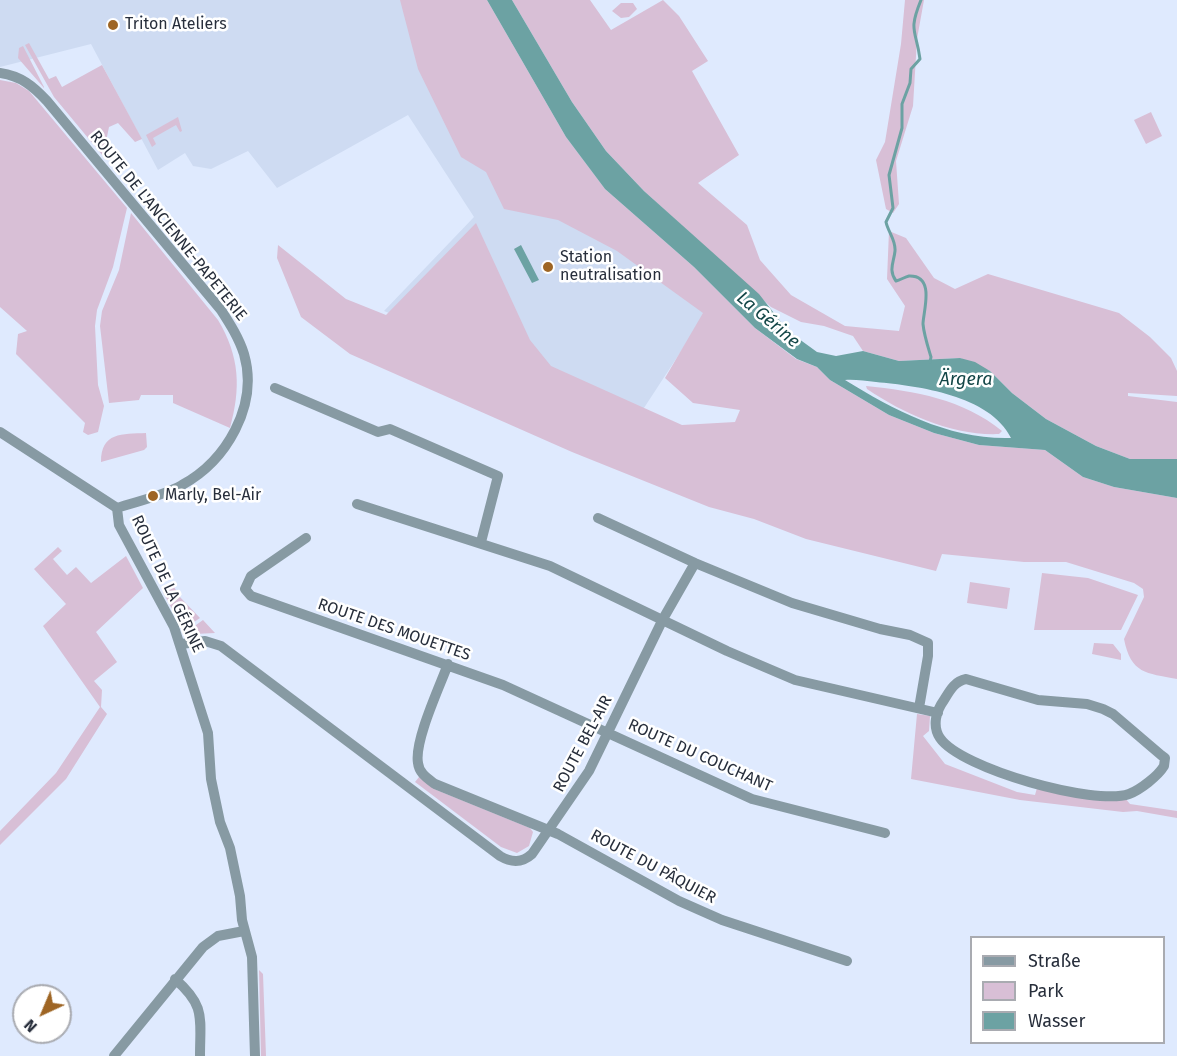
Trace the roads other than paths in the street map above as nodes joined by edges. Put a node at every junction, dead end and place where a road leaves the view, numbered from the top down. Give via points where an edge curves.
1 (0, 73) edge
2 (275, 388) dead end
3 (0, 432) edge
4 (357, 504) dead end
5 (117, 508) junction
6 (598, 518) dead end
7 (306, 538) dead end
8 (481, 542) junction
9 (695, 563) junction
10 (663, 619) junction
11 (181, 644) junction
12 (448, 664) junction
13 (919, 708) junction
14 (938, 713) junction
15 (608, 732) junction
16 (549, 830) junction
17 (885, 833) dead end
18 (244, 931) junction
19 (847, 961) dead end
20 (175, 979) junction
21 (114, 1056) edge
22 (200, 1056) edge
23 (255, 1056) edge

1 - 5 street, ROUTE DE L'ANCIENNE-PAPETERIE via 25,81 47,101 221,310 245,356 244,402 235,433 223,452 206,470 181,486
2 - 8 street via 378,432 390,429 498,476
3 - 5 street, ROUTE DE LA GÉRINE
4 - 8 street
5 - 11 street, ROUTE DE LA GÉRINE via 119,525
6 - 9 street
7 - 12 street, ROUTE DES MOUETTES via 251,576 245,589 251,596
8 - 10 street via 550,566
9 - 10 street, ROUTE BEL-AIR
9 - 13 street via 792,603 928,643
10 - 13 street via 795,680
10 - 15 street, ROUTE BEL-AIR
11 - 16 street, ROUTE BEL-AIR via 205,641 221,646 508,861 525,860
11 - 18 street, ROUTE DE LA GÉRINE via 208,733 212,779 220,822 230,848
12 - 15 street, ROUTE DES MOUETTES
12 - 16 street, ROUTE DU PÂQUIER via 420,742 417,760 422,772 435,784
13 - 14 street
14 - 14 street via 956,683 966,679 1038,700 1087,704 1113,714 1161,755 1165,763 1130,794 1117,796 1043,787 951,750 936,730
15 - 16 street, ROUTE BEL-AIR via 576,792
15 - 17 street, ROUTE DU COUCHANT via 752,799
16 - 19 street, ROUTE DU PÂQUIER via 700,910
18 - 20 street via 218,936 202,947
18 - 23 street, ROUTE DE LA GÉRINE via 255,986
20 - 21 street
20 - 22 street via 197,1001

